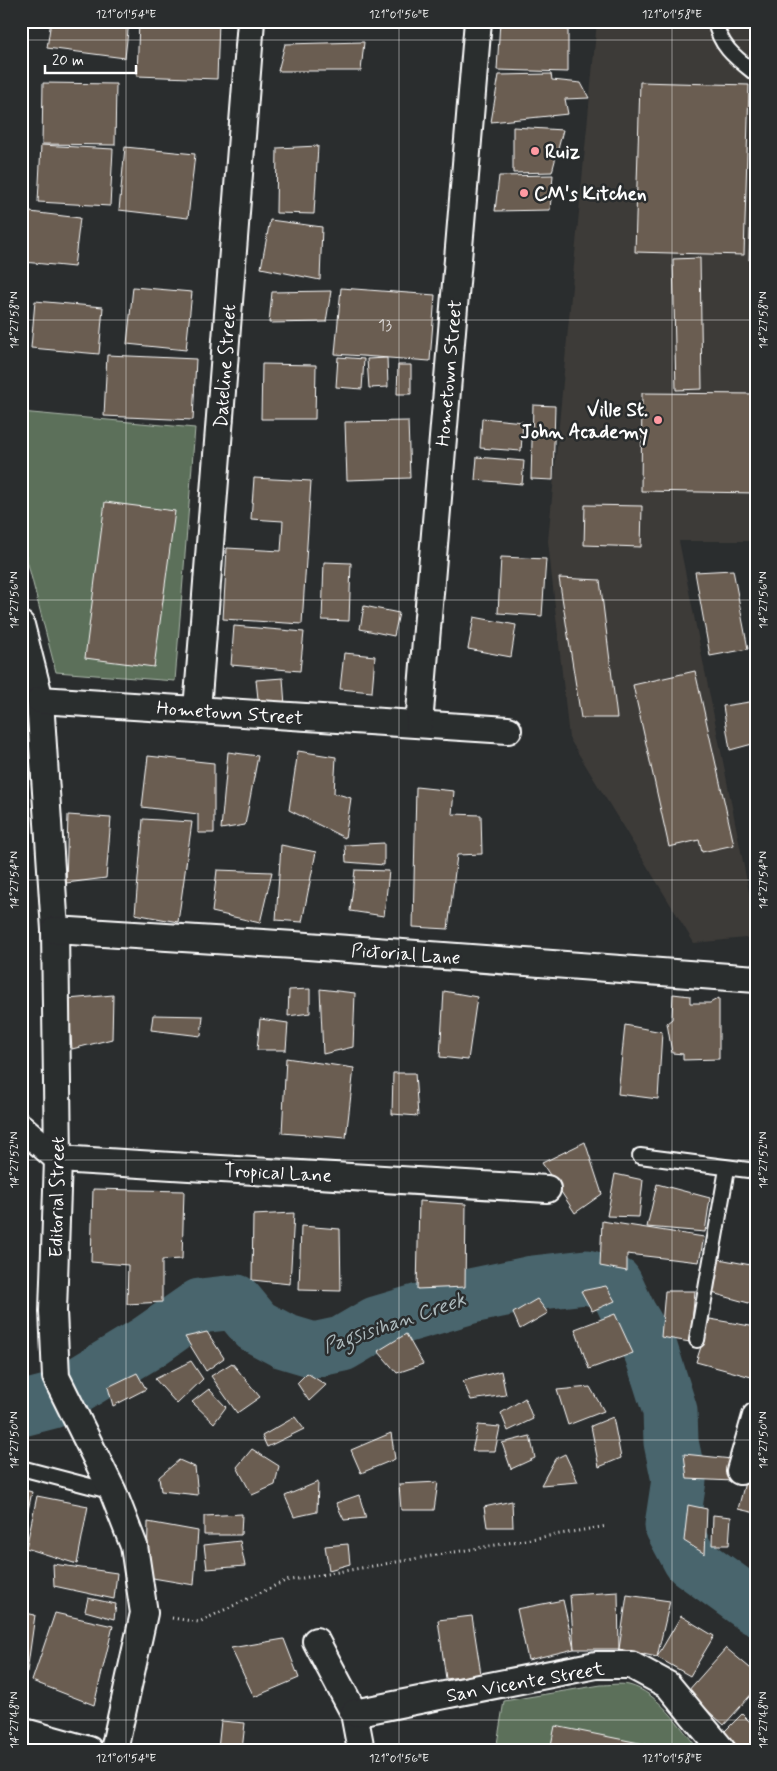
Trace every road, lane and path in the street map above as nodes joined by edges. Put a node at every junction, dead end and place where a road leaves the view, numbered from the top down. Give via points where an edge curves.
1 (251, 21) edge
2 (478, 21) edge
3 (715, 21) edge
4 (756, 74) edge
5 (21, 625) edge
6 (40, 700) junction
7 (197, 710) junction
8 (419, 724) junction
9 (508, 730) dead end
10 (55, 930) junction
11 (756, 979) edge
12 (21, 1127) edge
13 (640, 1156) dead end
14 (58, 1160) junction
15 (727, 1168) junction
16 (756, 1171) edge
17 (547, 1189) dead end
18 (697, 1340) dead end
19 (756, 1416) edge
20 (21, 1468) edge
21 (740, 1471) dead end
22 (113, 1492) junction
23 (607, 1526) dead end
24 (144, 1613) junction
25 (316, 1641) dead end
26 (354, 1712) junction
27 (21, 1730) edge
28 (89, 1750) edge
29 (114, 1750) edge
30 (361, 1750) edge
31 (722, 1750) edge

1 - 7 street, Dateline Street
2 - 8 street, Hometown Street
3 - 4 lane via 718,34 730,53
5 - 6 street, Editorial Street
6 - 7 street, Hometown Street
6 - 10 street, Editorial Street
7 - 8 street, Hometown Street
8 - 9 street, Hometown Street
10 - 11 street, Pictorial Lane
10 - 14 street, Editorial Street
12 - 14 street
13 - 15 lane
14 - 17 street, Tropical Lane
14 - 22 street, Editorial Street via 53,1311 56,1377
15 - 16 lane
15 - 18 lane
19 - 21 street
20 - 22 lane
22 - 24 street, Editorial Street via 134,1546
23 - 24 path via 285,1581 199,1622
24 - 29 street, Editorial Street
25 - 26 street
26 - 30 street
26 - 31 street, San Vicente Street via 596,1665 631,1665 668,1685
27 - 28 street

